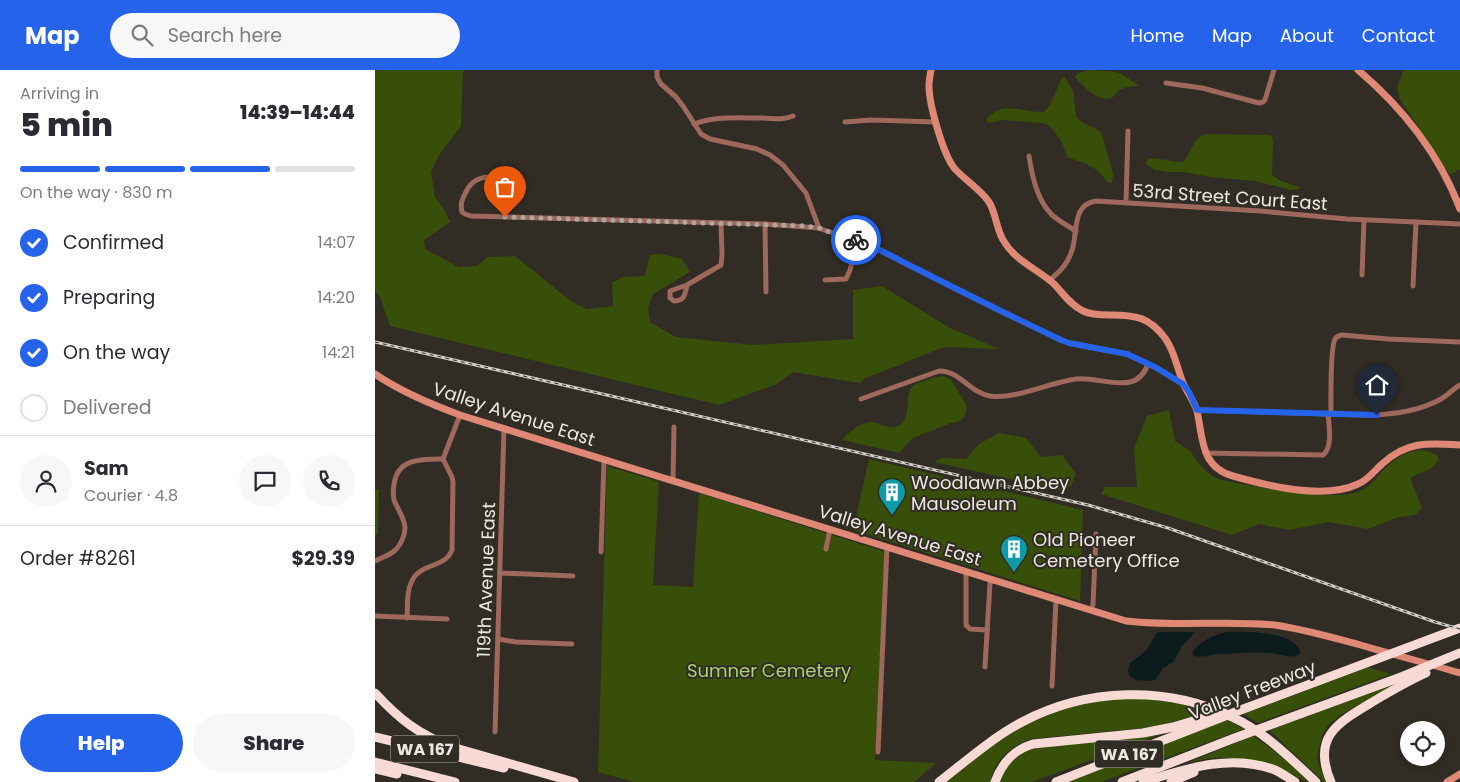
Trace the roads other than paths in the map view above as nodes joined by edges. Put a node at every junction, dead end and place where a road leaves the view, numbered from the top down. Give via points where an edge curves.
1 (657, 70) edge
2 (931, 70) edge
3 (1274, 70) edge
4 (1358, 70) edge
5 (1166, 83) dead end
6 (793, 116) dead end
7 (845, 122) dead end
8 (937, 122) junction
9 (694, 124) junction
10 (1128, 130) dead end
11 (1029, 156) dead end
12 (508, 177) dead end
13 (1126, 203) junction
14 (1460, 209) edge
15 (1363, 220) junction
16 (1415, 222) junction
17 (721, 223) junction
18 (765, 224) junction
19 (1460, 224) edge
20 (819, 228) junction
21 (1076, 231) junction
22 (862, 242) junction
23 (1362, 275) dead end
24 (825, 280) dead end
25 (1050, 280) junction
26 (687, 285) dead end
27 (1413, 286) dead end
28 (766, 292) dead end
29 (1460, 342) edge
30 (1148, 364) junction
31 (375, 374) edge
32 (1183, 384) junction
33 (1460, 385) edge
34 (861, 398) dead end
35 (1197, 410) junction
36 (1330, 413) junction
37 (460, 415) junction
38 (674, 427) dead end
39 (504, 428) junction
40 (1460, 445) edge
41 (1205, 453) junction
42 (443, 459) junction
43 (604, 460) junction
44 (673, 480) junction
45 (830, 529) junction
46 (1096, 534) dead end
47 (887, 547) junction
48 (827, 549) dead end
49 (601, 552) dead end
50 (375, 561) edge
51 (966, 572) junction
52 (500, 573) junction
53 (573, 576) dead end
54 (993, 580) junction
55 (1056, 599) junction
56 (1091, 610) junction
57 (375, 616) edge
58 (407, 618) junction
59 (447, 619) dead end
60 (1460, 628) edge
61 (987, 630) junction
62 (498, 639) junction
63 (572, 644) dead end
64 (1460, 653) edge
65 (1460, 658) edge
66 (985, 666) dead end
67 (1460, 673) edge
68 (1052, 686) dead end
69 (375, 693) edge
70 (1238, 711) junction
71 (495, 732) dead end
72 (375, 737) edge
73 (878, 752) dead end
74 (375, 762) edge
75 (375, 769) edge
76 (1460, 774) edge
77 (433, 782) edge
78 (455, 782) edge
79 (565, 782) edge
80 (574, 782) edge
81 (939, 782) edge
82 (995, 782) edge
83 (1056, 782) edge
84 (1122, 782) edge
85 (1143, 782) edge
86 (1171, 782) edge
87 (1295, 782) edge
88 (1316, 782) edge
89 (1331, 782) edge
90 (1447, 782) edge

1 - 9 street via 661,84 676,97
2 - 8 main road via 929,86
3 - 5 street via 1265,100 1259,103 1202,88
4 - 14 main road via 1393,103 1421,136
6 - 9 street via 780,120 713,118
7 - 8 street
8 - 25 main road via 951,163 990,204 1003,242
9 - 20 street via 701,134 710,139 757,149 783,165 807,193
10 - 13 street
11 - 21 street via 1033,179 1044,203 1052,215
12 - 17 street via 475,180 461,202 462,212 471,216
13 - 15 street, 53rd Street Court East
13 - 21 street, 53rd Street Court East via 1096,201 1086,204 1079,214
15 - 16 street, 53rd Street Court East
15 - 23 street
16 - 19 street, 53rd Street Court East
16 - 27 street
17 - 18 street
17 - 26 street via 721,265
18 - 20 street
18 - 28 street
20 - 22 street
21 - 25 street, 53rd Street Court East via 1071,255
22 - 24 street via 854,254 847,279
22 - 30 street via 1061,340 1127,354
25 - 32 main road via 1082,310 1099,315 1130,315 1152,323 1172,349
29 - 36 street via 1337,337 1333,353
30 - 32 street
30 - 34 street via 1142,375 1131,382 1076,379 996,396 980,393 948,372 939,371
31 - 37 main road, Valley Avenue East via 415,397
32 - 35 main road
33 - 36 street via 1441,399 1406,411 1376,415
35 - 36 street
35 - 41 main road
36 - 41 street via 1329,444 1326,453 1320,456
37 - 39 main road, Valley Avenue East
37 - 42 street
38 - 44 street
39 - 43 main road, Valley Avenue East
39 - 52 street, 119th Avenue East
40 - 41 main road via 1407,447 1395,452 1362,482 1325,491 1282,488 1230,476 1217,468
42 - 50 street via 415,460 397,474 393,495 404,520 405,534 396,550
42 - 58 street via 453,482 452,550 447,559 423,569 412,581
43 - 44 main road, Valley Avenue East
43 - 49 street
44 - 45 main road, Valley Avenue East
45 - 47 main road, Valley Avenue East
45 - 48 street
46 - 56 street
47 - 51 main road, Valley Avenue East
47 - 73 street
51 - 54 main road, Valley Avenue East
51 - 61 street via 965,624 970,629
52 - 53 street
52 - 62 street, 119th Avenue East
54 - 55 main road, Valley Avenue East
54 - 61 street via 990,582
55 - 56 main road, Valley Avenue East
55 - 68 street
56 - 67 main road, Valley Avenue East via 1138,622 1278,626
57 - 58 street
58 - 59 street
60 - 70 highway, Valley Freeway / WA 167
61 - 66 street
62 - 63 street
62 - 71 street, 119th Avenue East
64 - 84 highway, WA 167
65 - 89 highway via 1410,680 1347,717 1332,731 1324,757
69 - 80 highway via 405,723 433,740
70 - 82 highway via 1225,711 1143,734 1024,746 1010,756
70 - 83 highway, Valley Freeway / WA 167
72 - 79 highway, WA 167
74 - 78 highway, WA 167
75 - 77 highway
76 - 90 main road
81 - 88 highway via 1003,733 1043,712 1088,698 1144,695 1190,702 1233,717 1272,742
85 - 87 highway via 1187,768 1221,763 1259,766
86 - 87 highway via 1201,770 1227,767 1258,770

